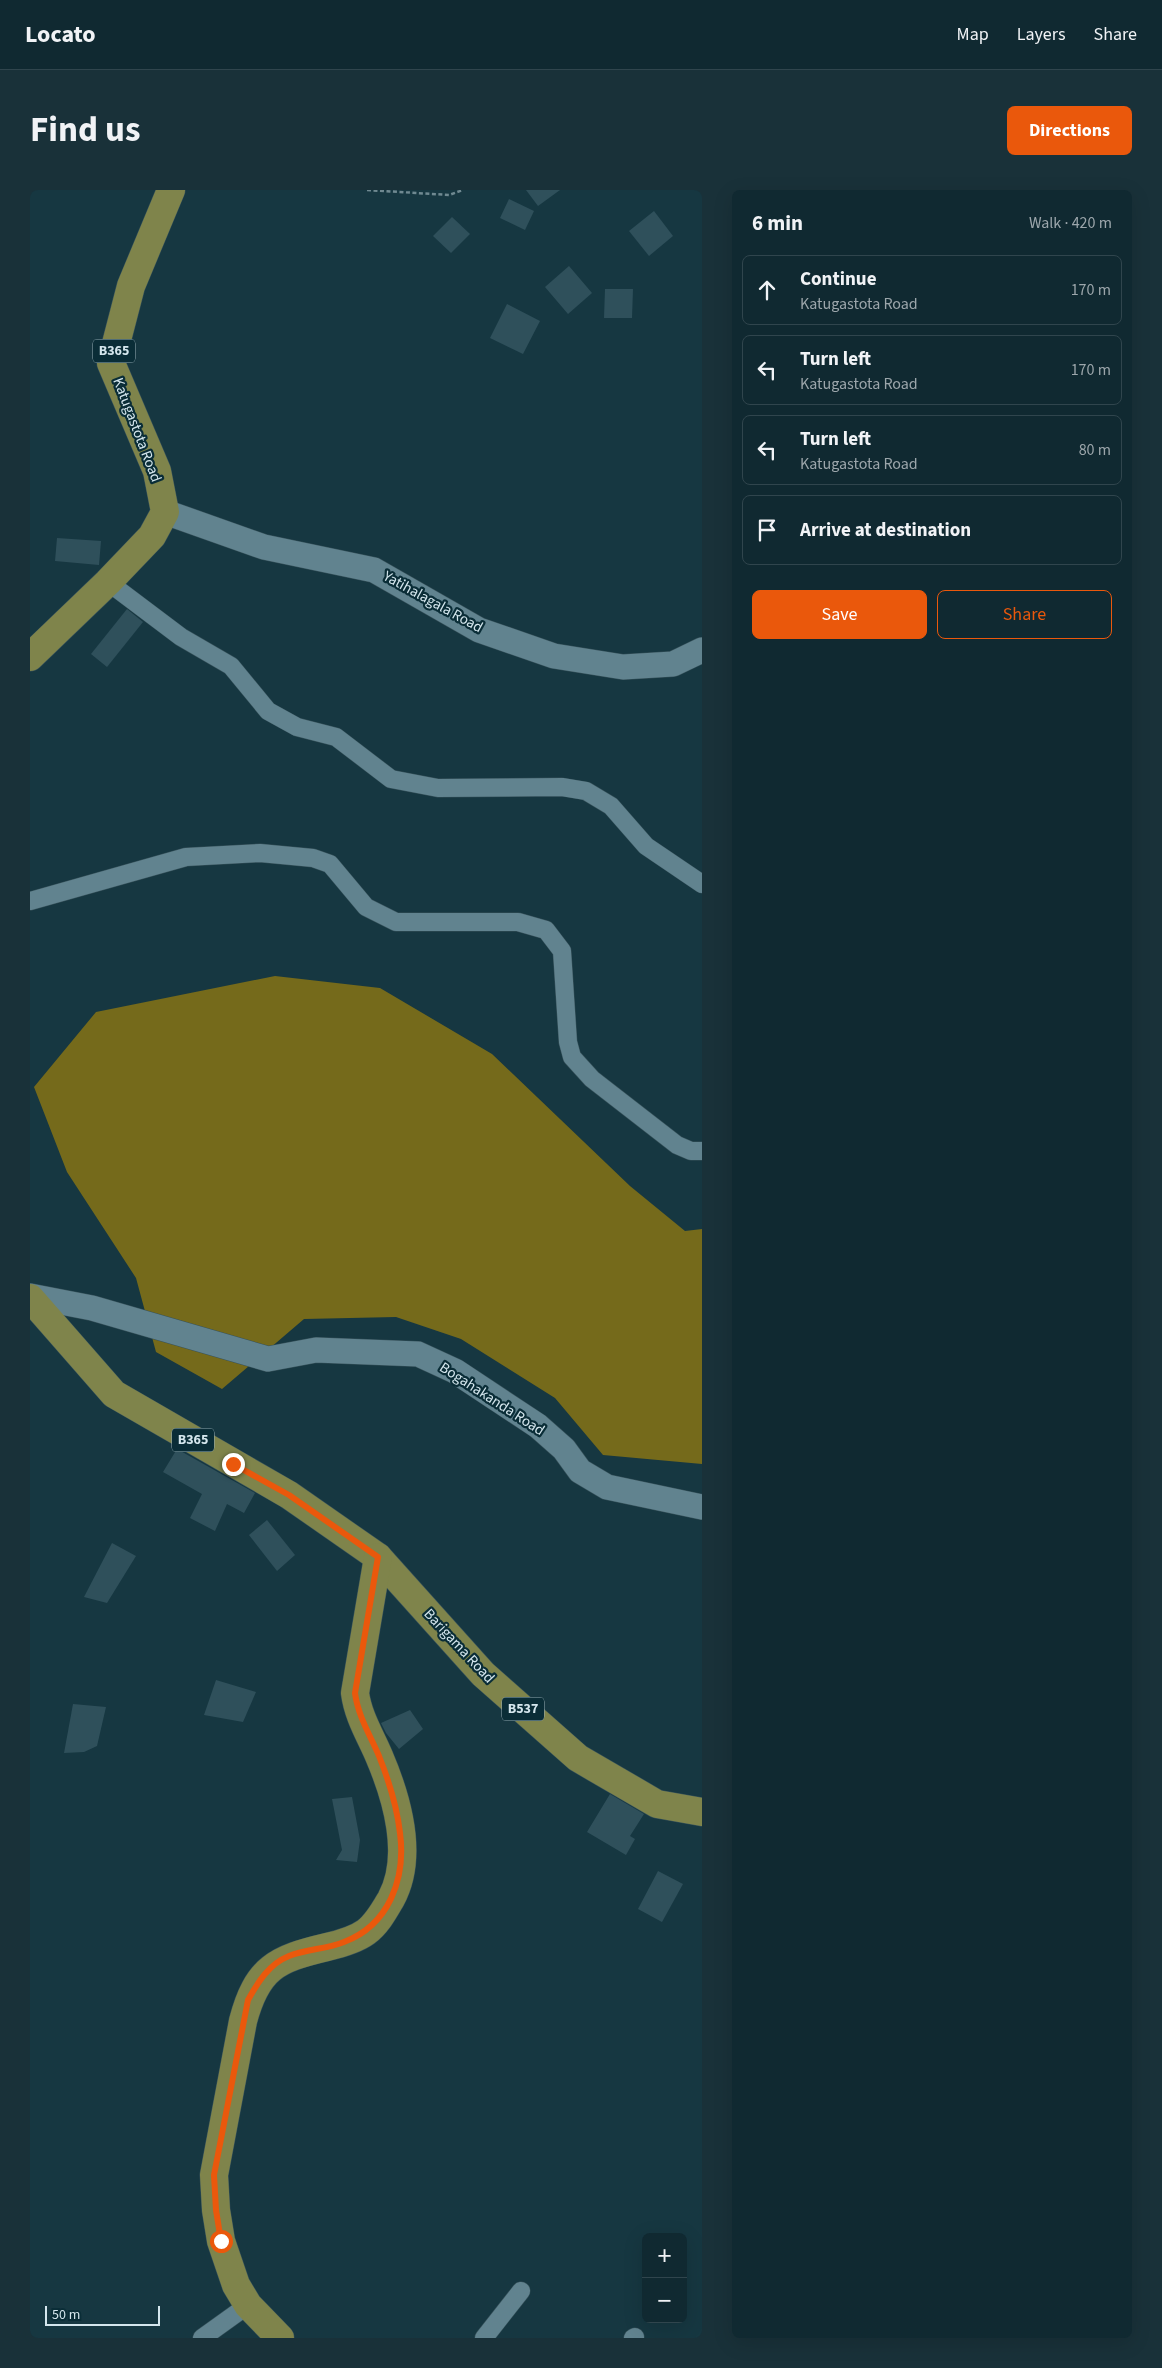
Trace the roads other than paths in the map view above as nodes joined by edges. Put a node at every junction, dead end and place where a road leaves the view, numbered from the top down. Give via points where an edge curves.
1 (171, 190) edge
2 (164, 512) junction
3 (108, 582) junction
4 (702, 650) edge
5 (30, 657) edge
6 (702, 884) edge
7 (30, 901) edge
8 (702, 1151) edge
9 (30, 1297) edge
10 (702, 1507) edge
11 (378, 1557) junction
12 (702, 1812) edge
13 (521, 2290) dead end
14 (248, 2305) junction
15 (202, 2338) edge
16 (280, 2338) edge
17 (484, 2338) edge

1 - 2 main road, Katugastota Road / B365 via 131,286 111,363 156,470
2 - 3 main road via 152,536
2 - 4 street, Yatihalagala Road via 264,547 374,570 479,630 554,656 623,667 673,664
3 - 5 main road
3 - 6 street via 181,637 231,666 268,711 297,726 336,737 391,778 438,788 562,787 586,792 611,806 646,846
7 - 8 street via 186,857 260,853 313,858 330,864 366,906 396,922 518,922 546,930 562,951 568,1042 572,1057 592,1079 677,1145 691,1151
9 - 10 street, Bogahakanda Road via 92,1308 268,1359 316,1350 418,1354 455,1371 538,1426 564,1449 580,1471 607,1487
9 - 11 main road, B365 via 114,1394 289,1495
11 - 12 main road, Barigama Road / B537 via 483,1674 578,1758 657,1804
11 - 14 main road via 355,1693 358,1710 395,1803 401,1834 401,1863 396,1890 382,1916 366,1932 343,1943 288,1957 259,1980 248,2000 214,2175 221,2241 236,2285
13 - 17 street
14 - 15 street
14 - 16 main road

